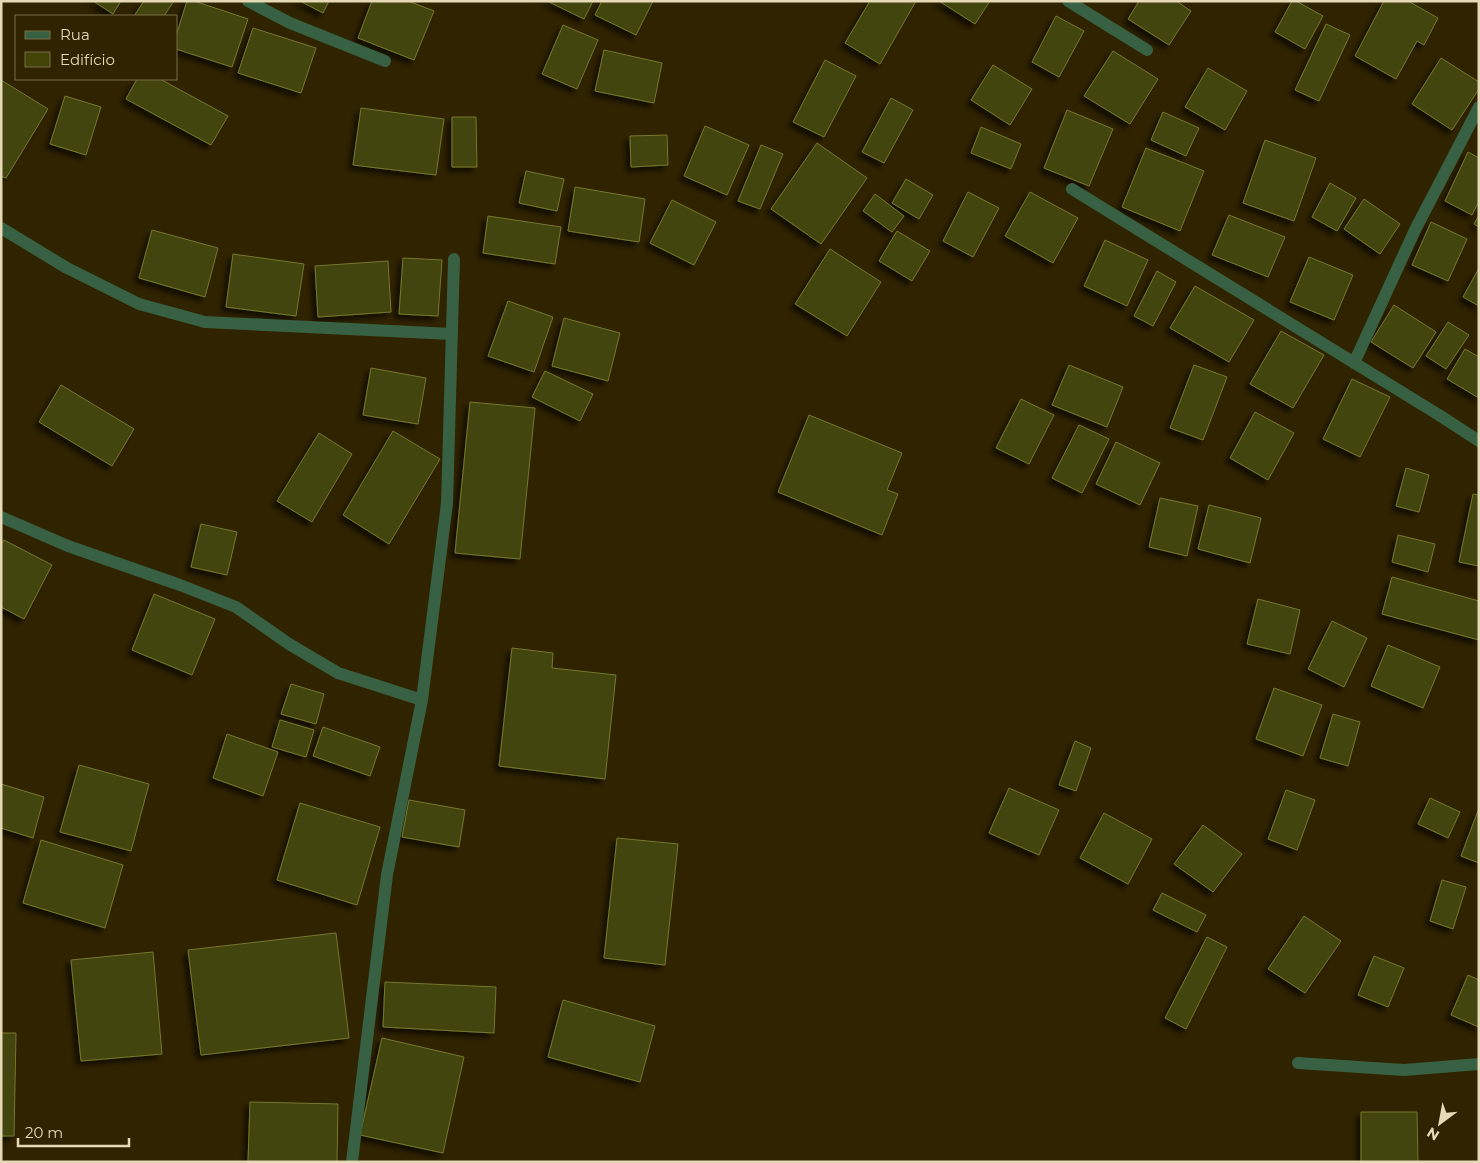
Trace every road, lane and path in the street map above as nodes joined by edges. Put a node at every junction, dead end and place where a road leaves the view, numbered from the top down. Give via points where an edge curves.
1 (248, 1) edge
2 (1068, 1) edge
3 (1147, 50) dead end
4 (384, 62) dead end
5 (1479, 107) edge
6 (1072, 189) dead end
7 (1, 228) edge
8 (454, 258) dead end
9 (452, 334) junction
10 (1354, 362) junction
11 (1479, 441) edge
12 (1, 517) edge
13 (422, 700) junction
14 (1298, 1063) dead end
15 (1479, 1064) edge
16 (352, 1162) edge

1 - 4 street via 290,23
2 - 3 street
5 - 10 street via 1415,230
6 - 10 street
7 - 9 street via 67,268 139,304 205,322
8 - 9 street
9 - 13 street via 447,502
10 - 11 street
12 - 13 street via 68,546 236,607 338,673
13 - 16 street via 387,875
14 - 15 street via 1404,1070

